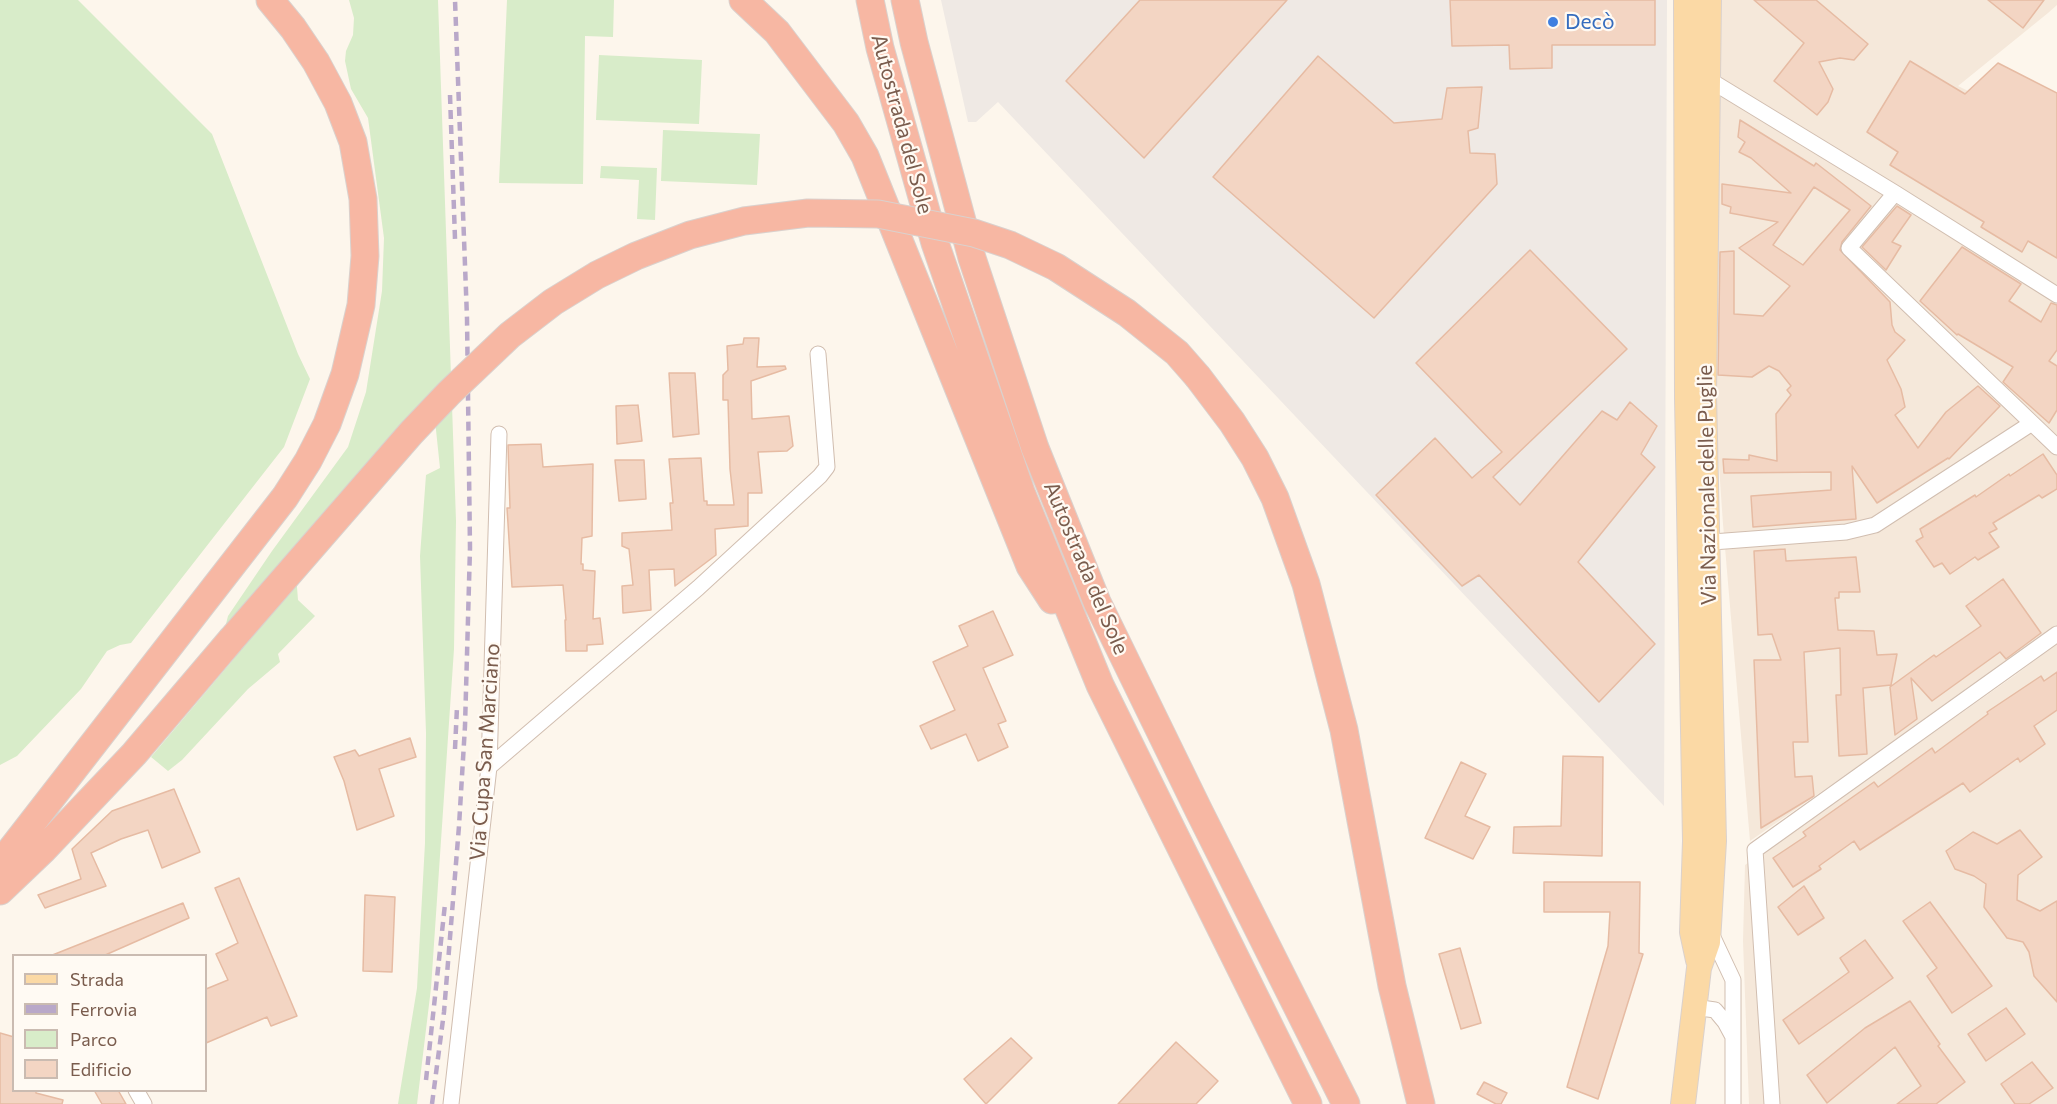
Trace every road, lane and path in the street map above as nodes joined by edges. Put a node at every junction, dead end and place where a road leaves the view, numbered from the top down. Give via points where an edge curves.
1 (270, 0) edge
2 (743, 0) edge
3 (870, 0) edge
4 (906, 0) edge
5 (1686, 0) edge
6 (1709, 0) edge
7 (1697, 79) junction
8 (1895, 193) junction
9 (2057, 295) edge
10 (818, 354) dead end
11 (2032, 423) junction
12 (499, 434) dead end
13 (2057, 447) edge
14 (1698, 543) junction
15 (2057, 634) edge
16 (1086, 651) junction
17 (489, 767) junction
18 (0, 864) edge
19 (0, 891) edge
20 (1709, 929) junction
21 (1699, 968) junction
22 (1694, 1007) junction
23 (1732, 1036) junction
24 (451, 1104) edge
25 (1308, 1104) edge
26 (1346, 1104) edge
27 (1421, 1104) edge
28 (1683, 1104) edge
29 (1733, 1104) edge
30 (1772, 1104) edge

1 - 18 highway via 316,62 353,142 363,199 365,256 361,305 345,374 327,424 285,497
2 - 16 highway via 777,32 846,123 864,156 1030,566
3 - 16 highway, Autostrada del Sole via 935,243 1021,492
4 - 26 highway, Autostrada del Sole via 972,258 1039,459 1097,602
5 - 7 main road, Via Nazionale delle Puglie
6 - 7 main road, Via Nazionale delle Puglie
7 - 8 street
7 - 14 main road, Via Nazionale delle Puglie
8 - 9 street
8 - 11 street via 1849,248
10 - 17 street via 827,467 820,476 698,588
11 - 13 street
11 - 14 street via 1875,525 1846,532
12 - 17 street, Via Cupa San Marciano
14 - 20 main road, Via Nazionale delle Puglie via 1714,842
14 - 21 main road, Via Nazionale delle Puglie via 1692,932
15 - 30 street via 1755,850
16 - 25 highway, Autostrada del Sole
17 - 24 street, Via Cupa San Marciano
19 - 27 highway, bridge via 134,754 411,433 510,335 597,275 690,235 744,221 808,213 878,214 974,233 1056,267 1127,313 1177,353 1198,376 1255,458 1275,498 1306,584 1344,730 1392,986
20 - 21 main road, Via Nazionale delle Puglie
20 - 23 street via 1733,980
21 - 22 main road, Via Nazionale delle Puglie
22 - 23 street via 1715,1010
22 - 28 main road, Via Nazionale delle Puglie
23 - 29 street

